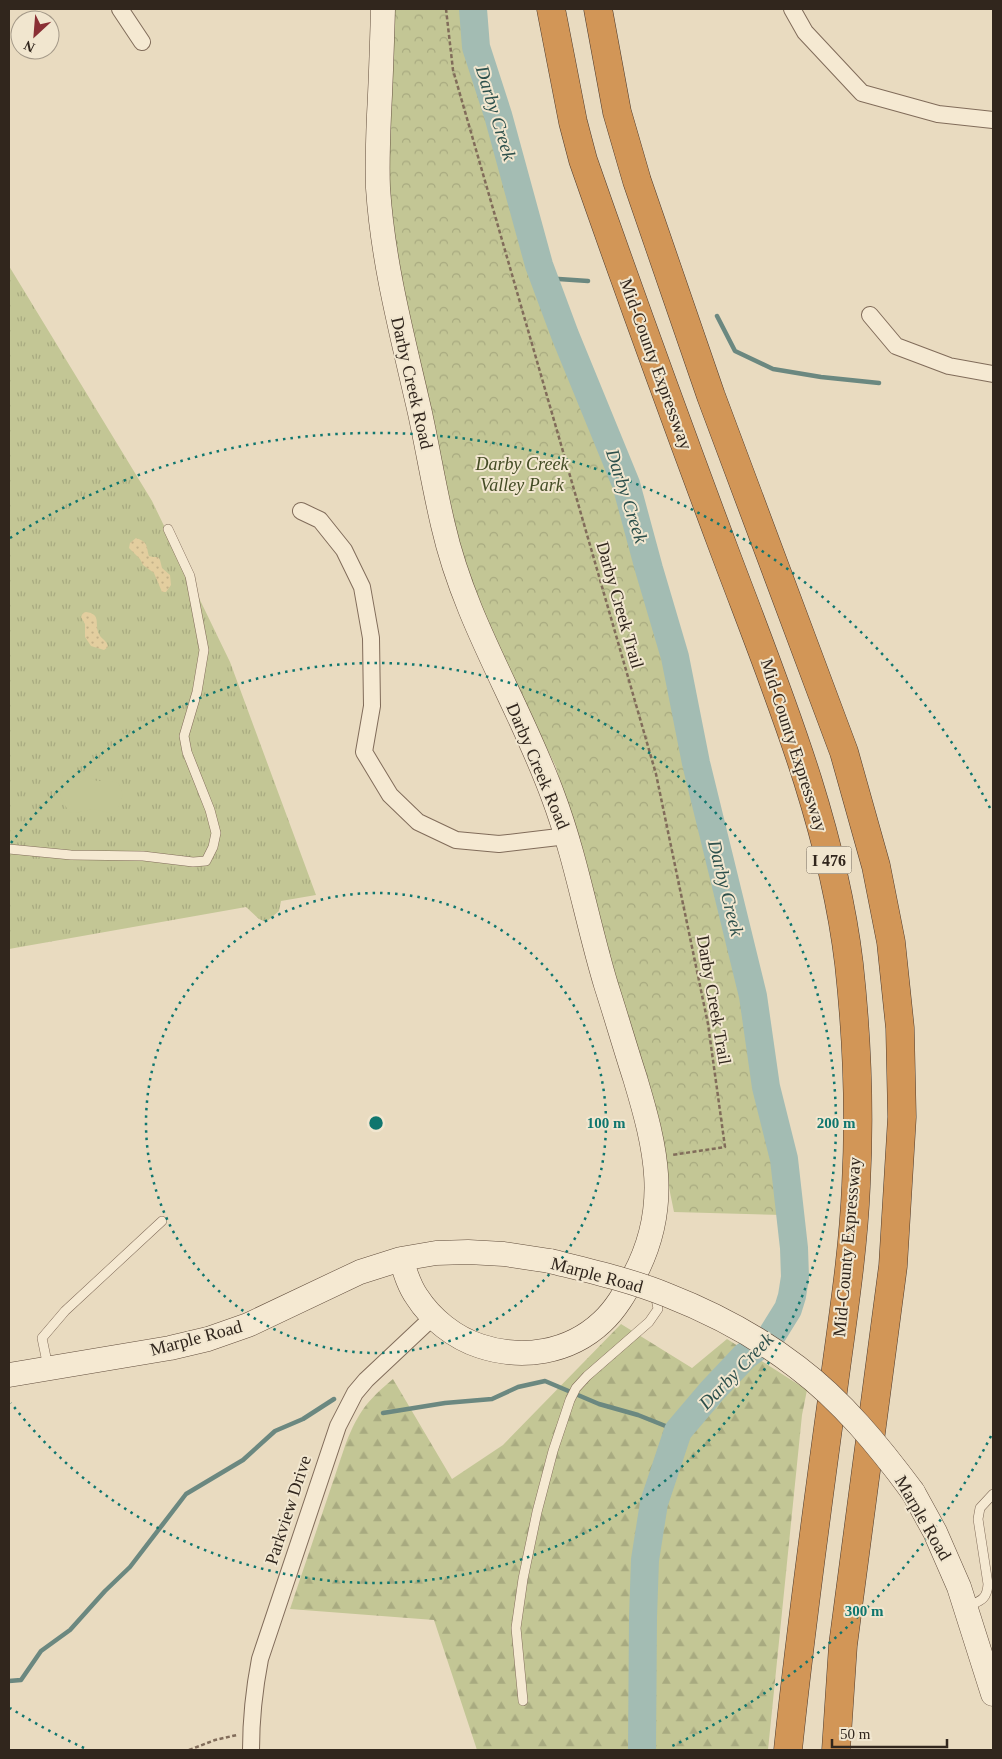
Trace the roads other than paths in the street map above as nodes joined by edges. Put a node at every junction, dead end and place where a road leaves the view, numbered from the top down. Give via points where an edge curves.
1 (120, 9) edge
2 (383, 9) edge
3 (551, 9) edge
4 (598, 9) edge
5 (792, 9) edge
6 (142, 42) dead end
7 (993, 120) edge
8 (870, 315) dead end
9 (993, 374) edge
10 (302, 511) dead end
11 (168, 529) dead end
12 (567, 836) junction
13 (9, 850) edge
14 (162, 1221) dead end
15 (400, 1259) junction
16 (644, 1271) junction
17 (433, 1317) junction
18 (48, 1369) junction
19 (9, 1375) edge
20 (993, 1494) edge
21 (966, 1608) junction
22 (993, 1694) edge
23 (523, 1701) dead end
24 (251, 1742) edge
25 (788, 1750) edge
26 (836, 1750) edge

1 - 6 street
2 - 12 street, Darby Creek Road via 378,184 392,297 454,567 476,625 553,794
3 - 25 highway, Mid-County Expressway / I 476 via 583,160 780,696 810,788 827,848 848,961 856,1061 856,1186
4 - 26 highway, I 476 via 617,112 637,181 711,396 844,752 876,866 891,942 900,1028 902,1117 893,1266 843,1645
5 - 7 street via 805,32 862,93 938,114
8 - 9 street via 896,346 949,366
10 - 12 street via 320,520 344,550 362,587 371,638 372,706 364,752 390,795 418,822 456,840 499,844
11 - 13 lane via 190,576 204,650 197,692 184,736 210,810 216,833 213,847 206,861 193,862 142,856
12 - 16 street, Darby Creek Road via 600,963 650,1126 657,1183
14 - 18 lane via 65,1311 42,1338
15 - 17 street, Darby Creek Road via 417,1297
15 - 18 street, Marple Road via 360,1272 248,1325 208,1339
15 - 21 street, Marple Road, bridge via 468,1252 550,1261 666,1294 708,1313 772,1350 798,1367 854,1420 912,1492 946,1556
16 - 17 street, Darby Creek Road via 604,1320 578,1340 562,1347 532,1353 494,1350 456,1336
16 - 23 lane via 652,1284 658,1309 649,1322 576,1388 553,1451 537,1512 516,1628
17 - 24 street, Parkview Drive via 366,1380 355,1393 338,1426 260,1659 254,1689
18 - 19 street, Marple Road
20 - 21 lane via 980,1508 978,1519 987,1593 983,1599
21 - 22 street, Marple Road

